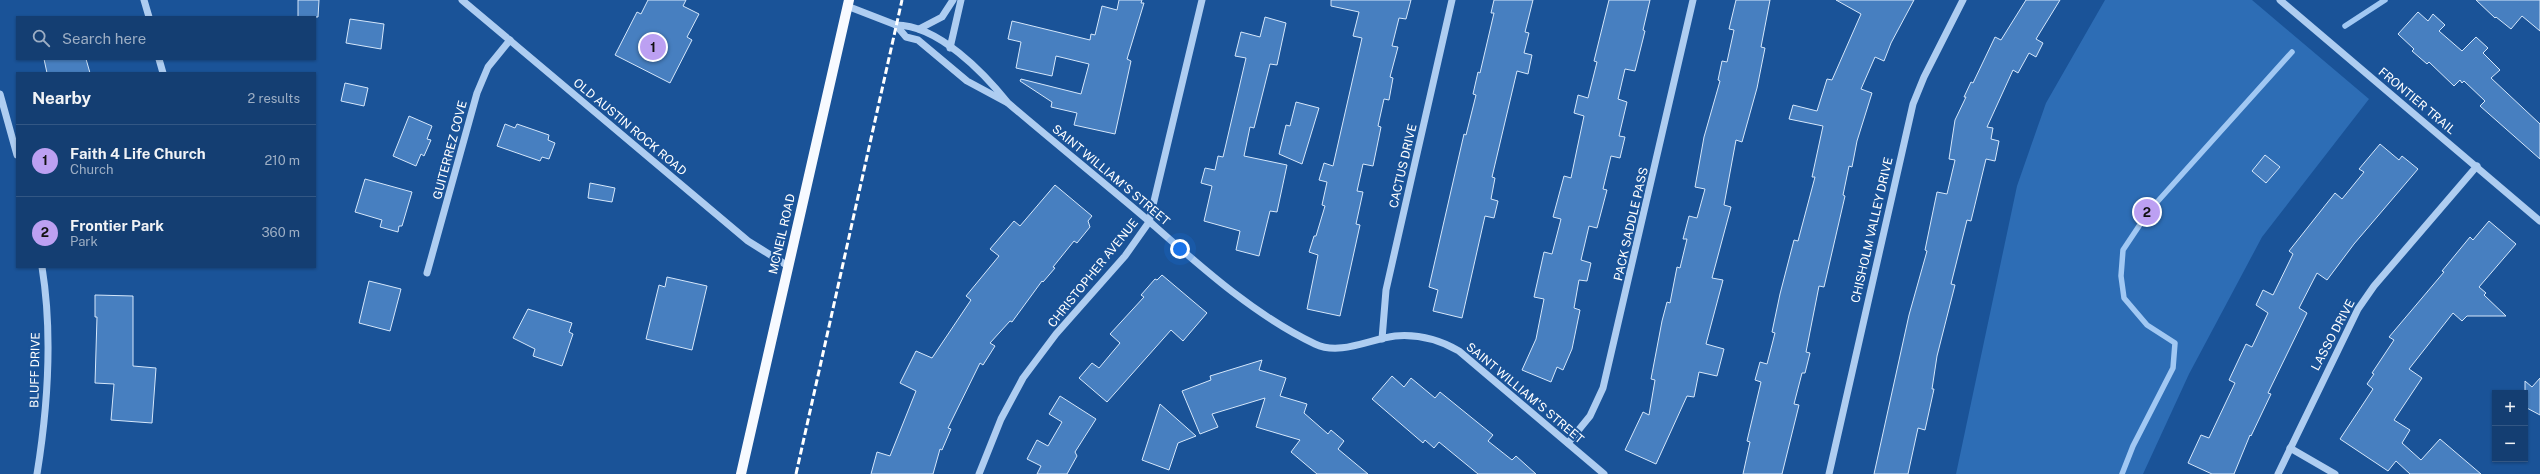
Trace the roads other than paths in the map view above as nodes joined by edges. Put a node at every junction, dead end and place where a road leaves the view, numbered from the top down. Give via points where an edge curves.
1 (144, 0) edge
2 (462, 0) edge
3 (953, 0) edge
4 (961, 0) edge
5 (1202, 0) edge
6 (1452, 0) edge
7 (1693, 0) edge
8 (1963, 0) edge
9 (2280, 0) edge
10 (848, 3) edge
11 (148, 16) edge
12 (896, 25) junction
13 (919, 29) junction
14 (510, 40) junction
15 (950, 48) junction
16 (159, 60) edge
17 (163, 72) edge
18 (0, 94) edge
19 (1008, 103) junction
20 (16, 151) edge
21 (2477, 166) junction
22 (2540, 221) edge
23 (1149, 222) junction
24 (788, 266) junction
25 (42, 268) edge
26 (427, 273) dead end
27 (1382, 339) junction
28 (1568, 443) junction
29 (2290, 448) junction
30 (37, 474) edge
31 (741, 474) edge
32 (979, 474) edge
33 (1604, 474) edge
34 (1829, 474) edge
35 (2278, 474) edge
36 (2335, 474) edge

1 - 11 street
2 - 14 street, OLD AUSTIN ROCK ROAD
3 - 13 street via 942,17
4 - 15 street
5 - 23 street, CHRISTOPHER AVENUE
6 - 27 street, CACTUS DRIVE via 1386,290
7 - 28 street, PACK SADDLE PASS via 1603,388 1590,416
8 - 34 street, CHISHOLM VALLEY DRIVE via 1924,77 1911,112
9 - 21 street, FRONTIER TRAIL
10 - 12 street, SAINT WILLIAM'S STREET
10 - 24 main road, MCNEIL ROAD
12 - 13 street, SAINT WILLIAM'S STREET via 909,25
12 - 19 street, SAINT WILLIAM'S STREET via 906,37 918,40 967,81
13 - 15 street, SAINT WILLIAM'S STREET via 931,34
14 - 24 street, OLD AUSTIN ROCK ROAD via 748,241
14 - 26 street, GUITERREZ COVE via 488,66 477,93
15 - 19 street, SAINT WILLIAM'S STREET via 986,76
16 - 17 street
18 - 20 street
19 - 23 street, SAINT WILLIAM'S STREET
21 - 22 street, FRONTIER TRAIL
21 - 29 street, LASSO DRIVE via 2374,286 2358,309
23 - 27 street, SAINT WILLIAM'S STREET via 1238,296 1316,344 1335,348
23 - 32 street, CHRISTOPHER AVENUE via 1125,256 1056,334 1023,378 1001,418
24 - 31 main road, MCNEIL ROAD
25 - 30 street, BLUFF DRIVE via 47,321 48,384
27 - 28 street, SAINT WILLIAM'S STREET via 1418,336 1459,351
28 - 33 street, SAINT WILLIAM'S STREET
29 - 35 street, LASSO DRIVE
29 - 36 street

